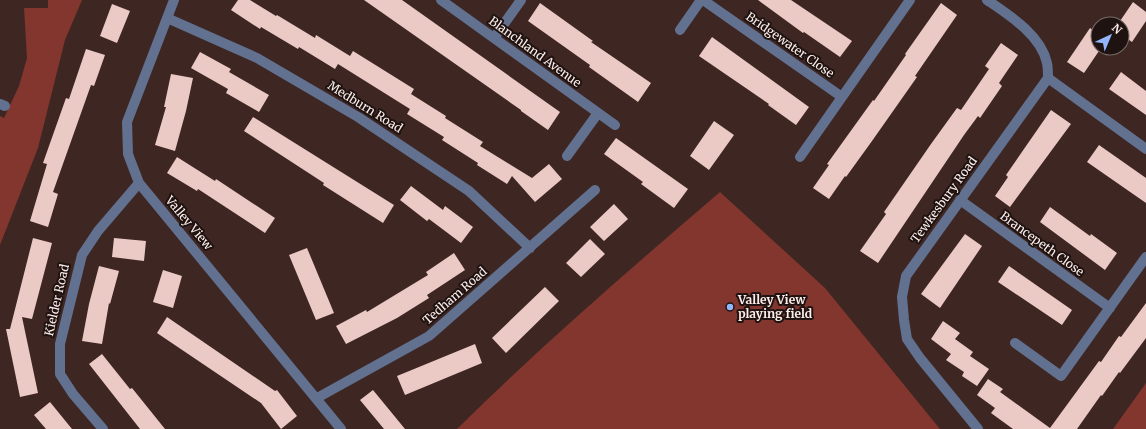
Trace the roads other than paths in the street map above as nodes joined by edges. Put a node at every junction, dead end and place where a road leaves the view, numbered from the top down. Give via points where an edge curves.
1 (174, 0) edge
2 (441, 0) edge
3 (521, 0) edge
4 (702, 0) edge
5 (910, 0) edge
6 (987, 0) edge
7 (167, 18) junction
8 (680, 30) dead end
9 (494, 38) junction
10 (1048, 78) junction
11 (842, 97) junction
12 (598, 113) junction
13 (615, 125) dead end
14 (1146, 149) edge
15 (567, 156) dead end
16 (800, 157) dead end
17 (139, 183) junction
18 (595, 190) dead end
19 (960, 200) junction
20 (530, 248) junction
21 (1146, 258) edge
22 (1110, 308) junction
23 (1015, 343) dead end
24 (317, 398) junction
25 (103, 429) edge
26 (341, 429) edge
27 (978, 429) edge

1 - 7 street, Valley View
2 - 9 street, Blanchland Avenue
3 - 9 street
4 - 8 street, Bridgewater Close
4 - 11 street, Bridgewater Close
5 - 11 street
6 - 10 street via 1028,31 1046,61
7 - 17 street, Valley View via 127,122 128,154
7 - 20 street, Medburn Road via 257,58 358,117 469,191
9 - 12 street, Blanchland Avenue
10 - 14 street
10 - 19 street, Tewkesbury Road
11 - 16 street
12 - 13 street, Blanchland Avenue
12 - 15 street
17 - 24 street, Valley View
17 - 25 street, Kielder Road via 98,230 82,255 60,344 60,374 73,394
18 - 20 street, Tedham Road
19 - 22 street, Brancepeth Close
19 - 27 street, Tewkesbury Road via 906,276 902,297 907,339
20 - 24 street, Tedham Road via 430,336
21 - 22 street
22 - 23 street via 1061,376
24 - 26 street, Valley View

